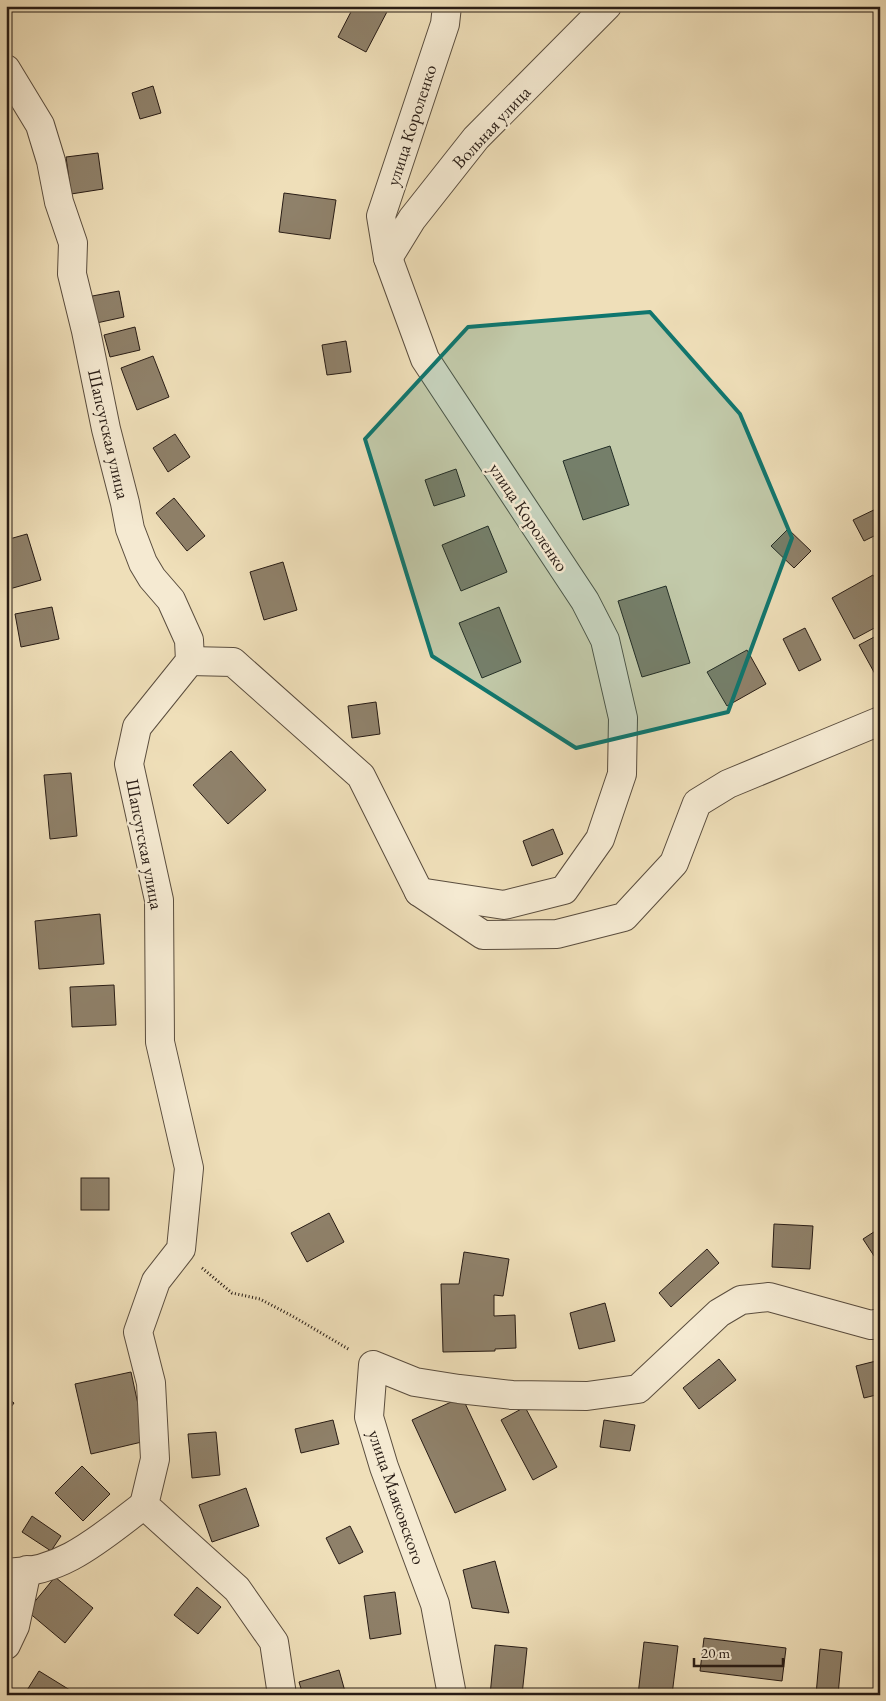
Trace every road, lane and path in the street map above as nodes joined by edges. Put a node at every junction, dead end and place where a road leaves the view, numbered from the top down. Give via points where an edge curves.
1 (447, 6) edge
2 (607, 6) edge
3 (6, 69) edge
4 (388, 258) junction
5 (190, 661) junction
6 (880, 720) edge
7 (419, 892) junction
8 (181, 1249) junction
9 (880, 1324) edge
10 (373, 1365) junction
11 (144, 1505) junction
12 (17, 1571) edge
13 (6, 1645) edge
14 (282, 1695) edge
15 (452, 1695) edge

1 - 4 street, улица Короленко via 445,24 381,216
2 - 4 street, Вольная улица via 476,138 412,219
3 - 5 street, Шапсугская улица via 40,125 73,243 72,274 130,529 143,563 171,600 189,640
4 - 7 street, улица Короленко via 424,359 585,601 606,640 623,718 622,774 600,839 564,890 504,905
5 - 7 street via 233,662 361,776
5 - 8 street, Шапсугская улица via 137,727 129,764 158,900 160,1042 189,1168
6 - 7 street via 728,784 697,803 674,863 624,916 557,934 483,935
8 - 10 path via 232,1293 260,1299
8 - 11 street via 156,1282 138,1332 151,1383 155,1459
9 - 10 street via 871,1325 769,1297 741,1300 719,1313 638,1389 587,1396 512,1396 442,1386 415,1382
10 - 15 street, улица Маяковского via 369,1417 384,1468 435,1604
11 - 12 street via 83,1550 54,1565
11 - 14 street via 237,1589 274,1642
12 - 13 street via 15,1626

